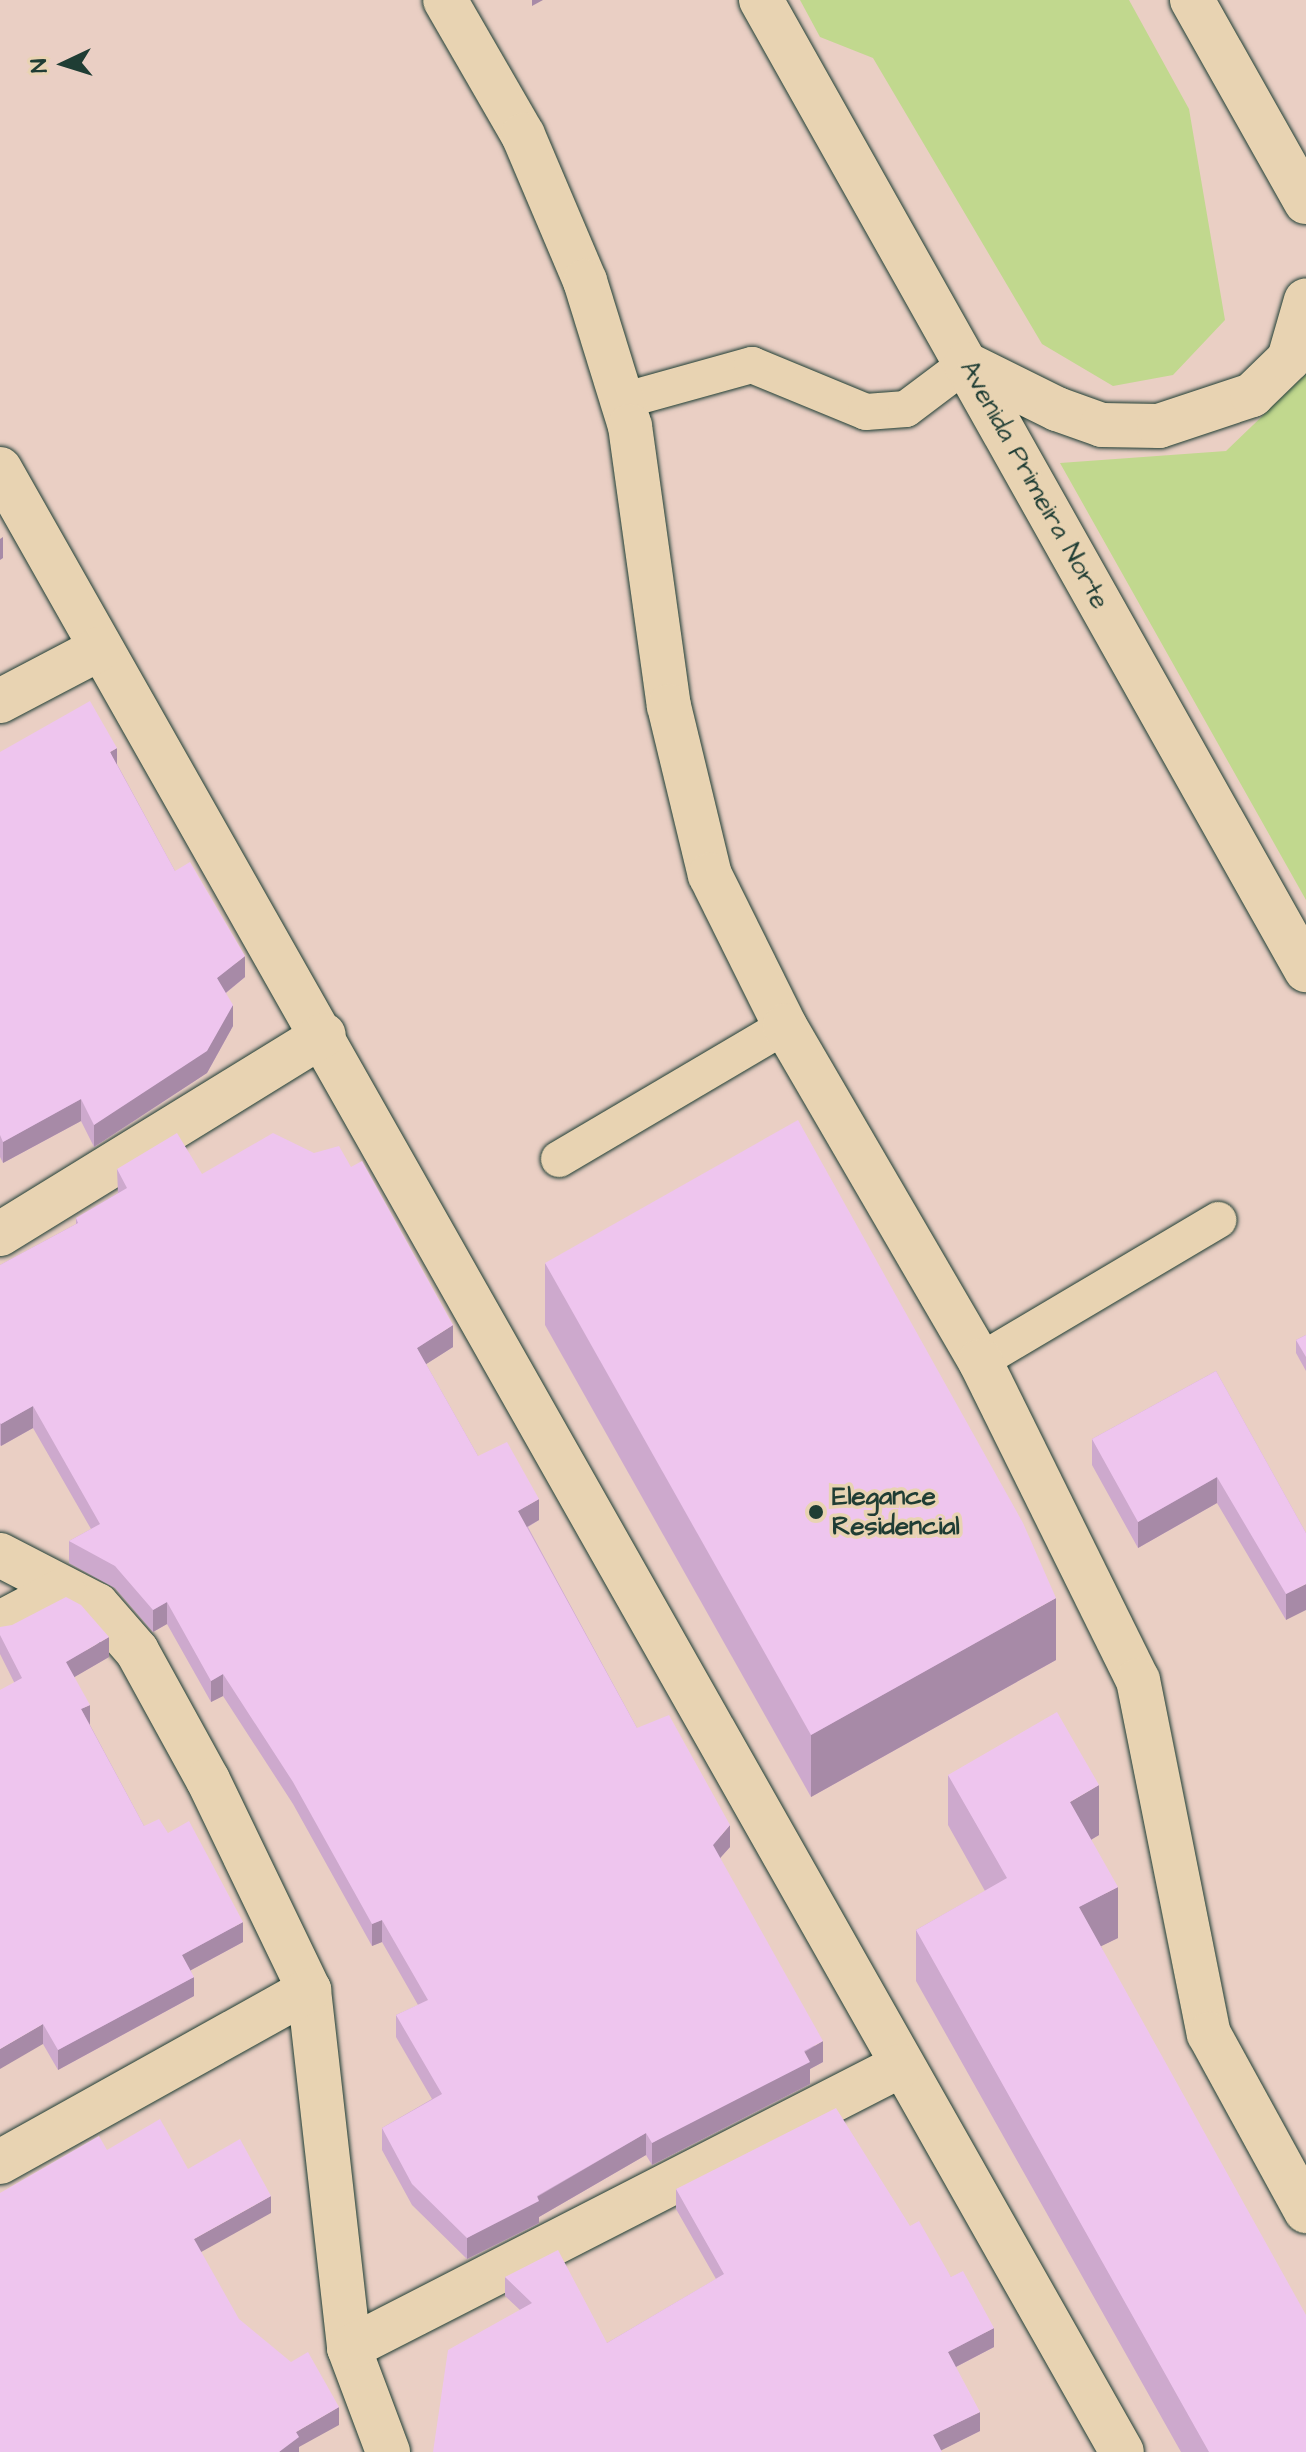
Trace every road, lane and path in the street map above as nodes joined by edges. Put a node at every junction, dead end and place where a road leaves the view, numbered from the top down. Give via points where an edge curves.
1 (445, 0) edge
2 (761, 0) edge
3 (1192, 0) edge
4 (1306, 202) edge
5 (1306, 300) edge
6 (966, 364) junction
7 (622, 401) junction
8 (0, 469) edge
9 (99, 649) junction
10 (0, 701) edge
11 (1306, 970) edge
12 (785, 1026) junction
13 (324, 1035) junction
14 (559, 1159) dead end
15 (1218, 1220) dead end
16 (0, 1234) edge
17 (980, 1361) junction
18 (0, 1555) edge
19 (63, 1590) junction
20 (0, 1623) edge
21 (309, 1990) junction
22 (900, 2066) junction
23 (0, 2162) edge
24 (1306, 2211) edge
25 (349, 2348) junction
26 (1118, 2451) edge
27 (388, 2452) edge

1 - 7 street via 523,135 585,281
2 - 6 street, Avenida Primeira Norte
3 - 4 street
5 - 6 street via 1289,359 1252,395 1159,426 1102,425
6 - 7 lane via 906,409 866,412 752,365
6 - 11 street, Avenida Primeira Norte
7 - 12 street via 654,575 669,706 710,875
8 - 9 street
9 - 10 street
9 - 13 street
12 - 14 lane
12 - 17 street
13 - 16 street
13 - 22 street
15 - 17 lane
17 - 24 street via 1138,1680 1209,2034
18 - 19 street
19 - 20 street
19 - 21 street via 97,1605 137,1651 208,1780
21 - 23 street
21 - 25 street
22 - 25 street
22 - 26 street
25 - 27 street

